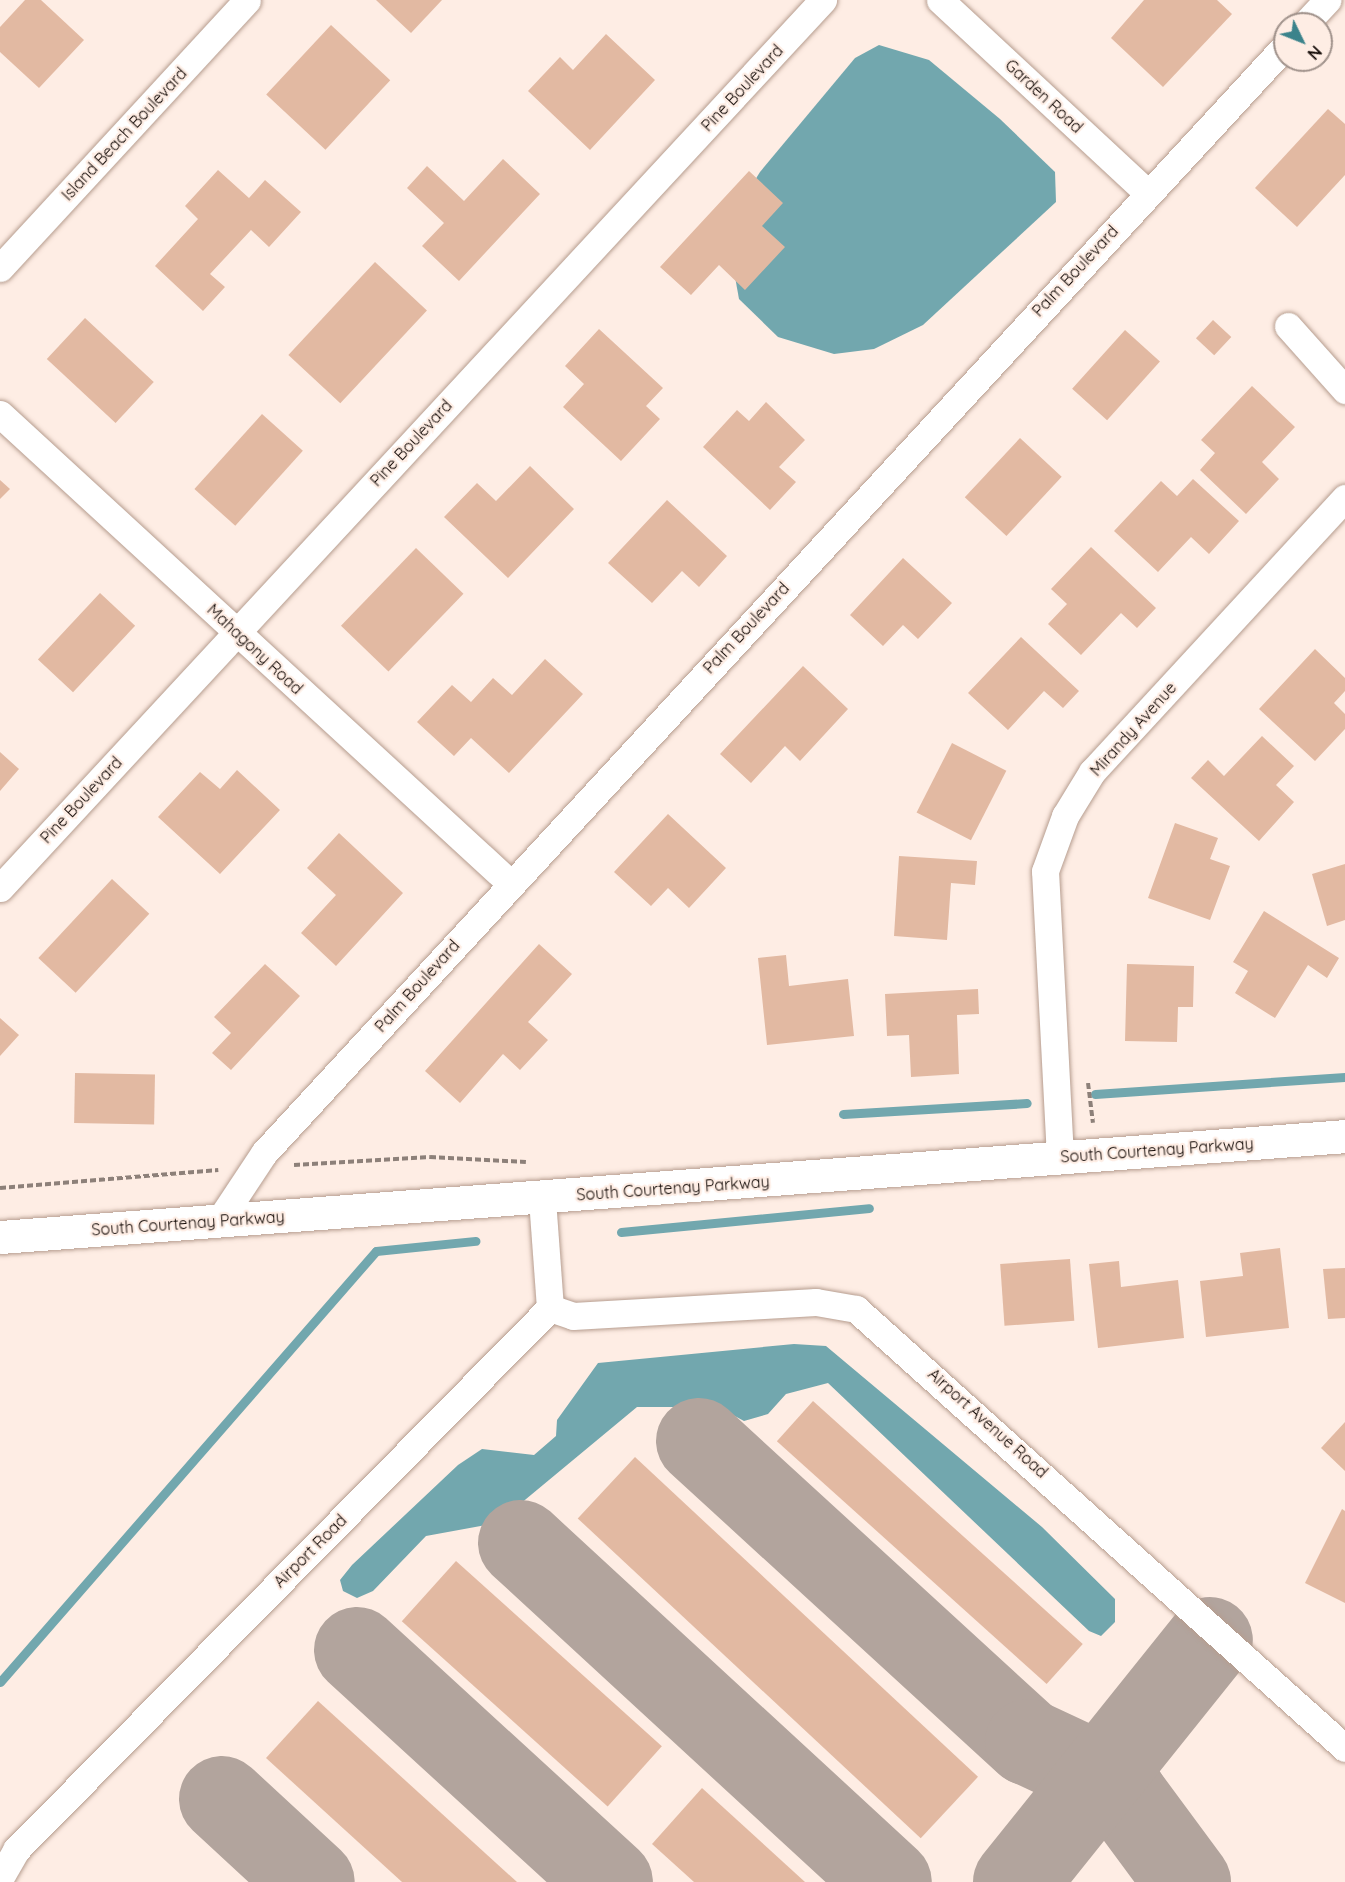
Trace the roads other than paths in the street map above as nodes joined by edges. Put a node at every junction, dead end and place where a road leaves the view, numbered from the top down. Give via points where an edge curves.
1 (247, 0) edge
2 (824, 0) edge
3 (940, 0) edge
4 (1328, 0) edge
5 (1316, 12) edge
6 (1273, 59) edge
7 (1148, 193) junction
8 (0, 268) edge
9 (1288, 326) dead end
10 (1345, 390) edge
11 (0, 414) edge
12 (1345, 498) edge
13 (236, 631) junction
14 (510, 883) junction
15 (0, 888) edge
16 (1345, 1136) edge
17 (1059, 1143) junction
18 (542, 1198) junction
19 (219, 1221) junction
20 (0, 1237) edge
21 (550, 1308) junction
22 (1345, 1748) edge
23 (0, 1878) edge

1 - 8 street, Island Beach Boulevard
2 - 13 street, Pine Boulevard
3 - 7 street, Garden Road
4 - 5 street
6 - 7 street, Palm Boulevard
7 - 14 street, Palm Boulevard
9 - 10 street
11 - 13 street, Mahagony Road
12 - 17 street, Mirandy Avenue via 1092,772 1065,816 1045,871
13 - 14 street, Mahagony Road
13 - 15 street, Pine Boulevard
14 - 19 street, Palm Boulevard via 251,1168
16 - 17 main road, South Courtenay Parkway
17 - 18 main road, South Courtenay Parkway
18 - 19 main road, South Courtenay Parkway
18 - 21 street
19 - 20 main road, South Courtenay Parkway
21 - 22 street, Airport Avenue Road via 573,1316 816,1302 856,1309
21 - 23 street, Airport Road via 16,1850

